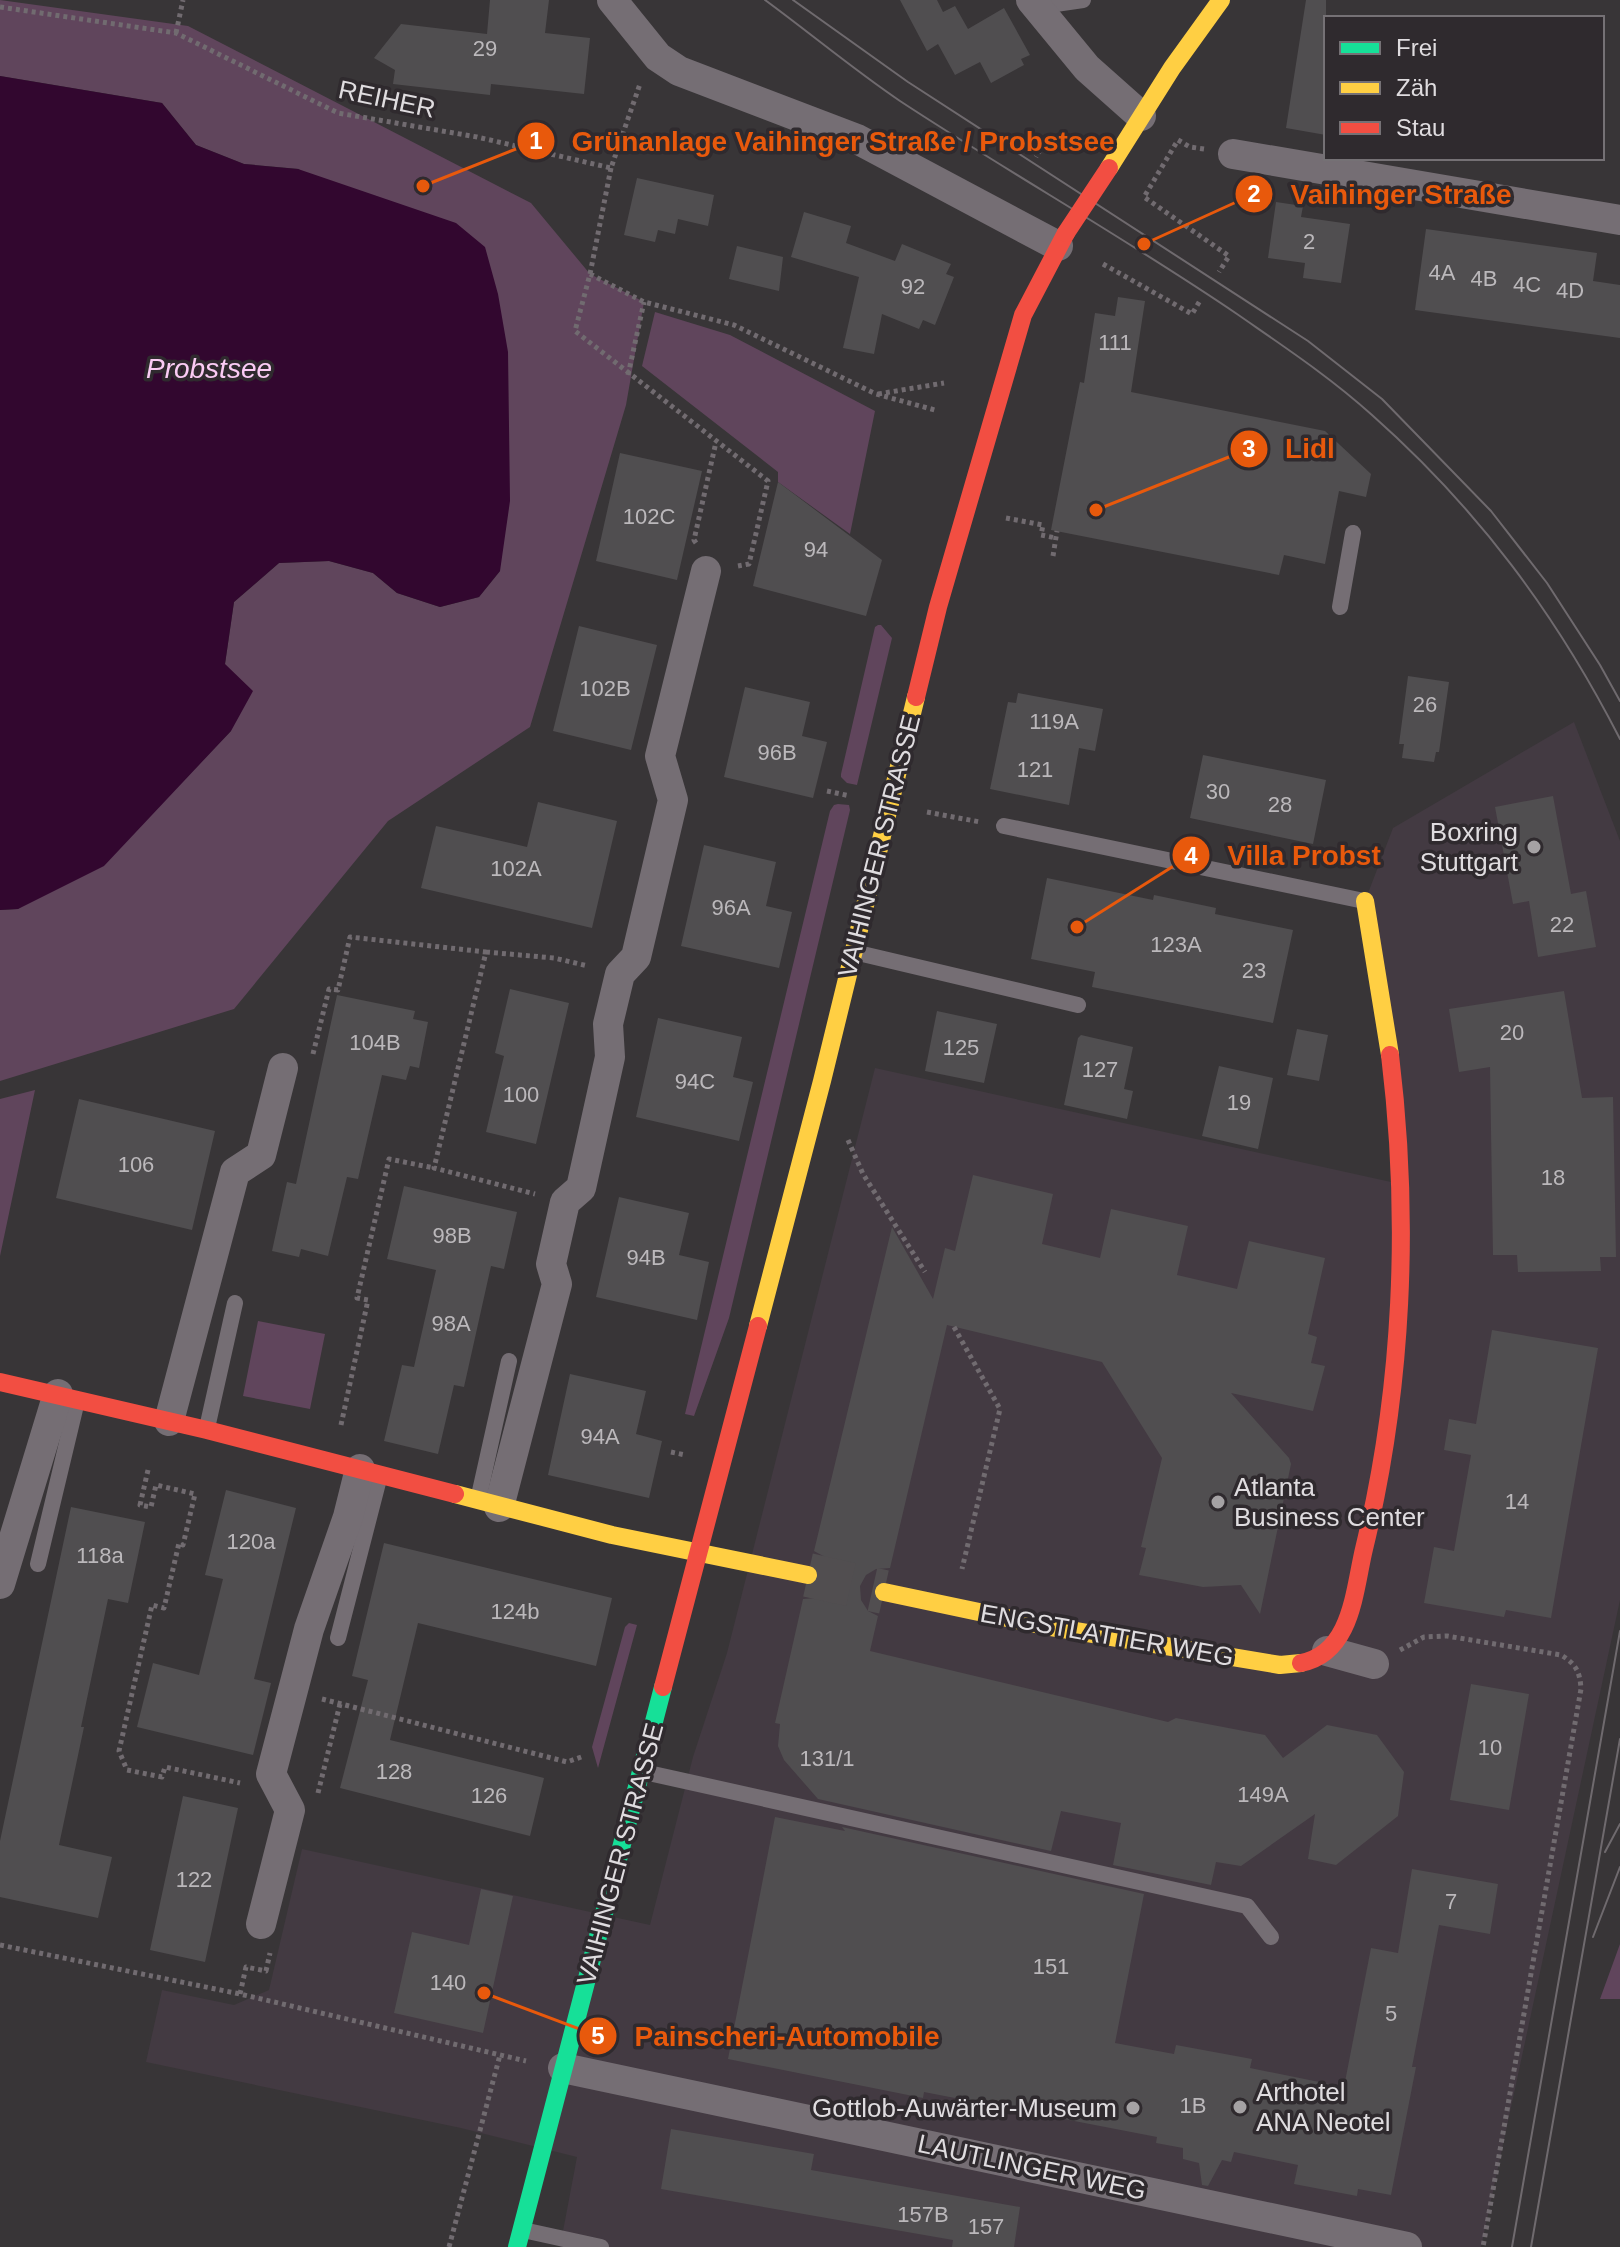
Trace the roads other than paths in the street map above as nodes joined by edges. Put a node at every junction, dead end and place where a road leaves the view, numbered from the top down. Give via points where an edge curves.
1 (612, 0) edge
2 (1083, 0) edge
3 (1221, 0) edge
4 (1033, 3) edge
5 (1141, 116) junction
6 (1233, 154) dead end
7 (1620, 220) edge
8 (1062, 240) junction
9 (1353, 533) dead end
10 (706, 571) road end
11 (1340, 607) dead end
12 (1004, 826) road end
13 (1365, 901) joint
14 (852, 952) junction
15 (1078, 1005) dead end
16 (283, 1068) road end
17 (235, 1303) dead end
18 (509, 1361) dead end
19 (0, 1382) edge
20 (68, 1397) junction
21 (169, 1421) junction
22 (207, 1430) junction
23 (358, 1468) junction
24 (488, 1504) junction
25 (697, 1553) junction
26 (38, 1564) dead end
27 (808, 1575) tunnel mouth
28 (0, 1584) edge
29 (884, 1592) tunnel mouth
30 (338, 1638) dead end
31 (1327, 1651) junction
32 (1374, 1664) road end
33 (643, 1771) junction
34 (261, 1924) dead end
35 (1271, 1937) dead end
36 (563, 2068) junction
37 (519, 2239) edge
38 (601, 2247) edge
39 (1407, 2247) edge

1 - 8 street via 658,57 679,71 857,139
2 - 4 lane
3 - 5 main road, VAIHINGER STRASSE
4 - 5 street via 1087,68
5 - 8 main road, VAIHINGER STRASSE, bridge
6 - 7 street
8 - 14 main road, VAIHINGER STRASSE via 1023,315 966,510
9 - 11 lane
10 - 24 street via 660,756 673,800 636,957 620,974 608,1024 610,1057 581,1188 565,1202 551,1264 557,1284
12 - 13 lane
13 - 31 main road via 1389,1034 1400,1184 1398,1318 1367,1541 1341,1635
14 - 15 lane
14 - 25 main road, VAIHINGER STRASSE
16 - 21 street via 261,1155 235,1172
17 - 22 lane
18 - 24 lane
19 - 20 main road
20 - 21 main road
20 - 26 lane
20 - 28 street
21 - 22 main road
22 - 23 main road
23 - 24 main road
23 - 30 lane
23 - 34 street via 271,1774 290,1810
24 - 25 main road
25 - 27 main road
25 - 33 main road, VAIHINGER STRASSE
29 - 31 main road, ENGSTLATTER WEG via 1045,1626 1280,1665 1311,1663
31 - 32 street
33 - 35 lane via 1247,1906
33 - 36 main road, VAIHINGER STRASSE
36 - 37 main road, VAIHINGER STRASSE
36 - 39 street, LAUTLINGER WEG
37 - 38 lane

